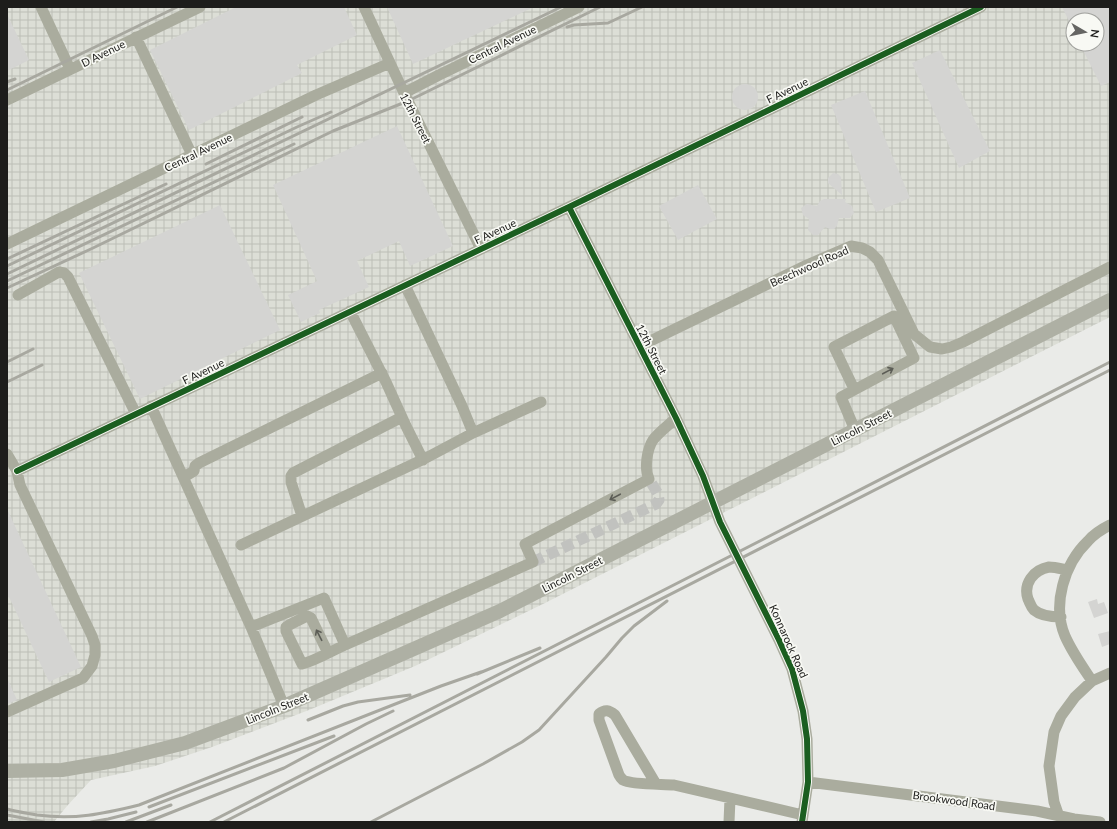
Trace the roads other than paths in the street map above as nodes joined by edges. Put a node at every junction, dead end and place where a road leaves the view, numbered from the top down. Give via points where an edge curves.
1 (41, 7) edge
2 (200, 7) edge
3 (364, 7) edge
4 (579, 7) edge
5 (981, 7) edge
6 (136, 37) junction
7 (390, 64) junction
8 (70, 69) junction
9 (404, 93) junction
10 (7, 100) edge
11 (192, 155) junction
12 (569, 207) junction
13 (7, 244) edge
14 (481, 249) junction
15 (1110, 267) edge
16 (406, 285) junction
17 (18, 295) dead end
18 (1110, 300) edge
19 (350, 311) junction
20 (640, 346) junction
21 (382, 373) junction
22 (854, 389) junction
23 (541, 402) dead end
24 (152, 406) junction
25 (136, 414) junction
26 (402, 416) junction
27 (676, 418) junction
28 (855, 430) junction
29 (473, 432) junction
30 (7, 454) edge
31 (423, 460) junction
32 (17, 471) junction
33 (184, 477) junction
34 (712, 503) junction
35 (302, 516) junction
36 (1110, 525) edge
37 (241, 545) dead end
38 (1067, 570) junction
39 (1061, 617) junction
40 (251, 627) junction
41 (345, 645) junction
42 (328, 653) junction
43 (1110, 673) edge
44 (1092, 681) junction
45 (284, 706) junction
46 (7, 712) edge
47 (7, 771) edge
48 (808, 782) junction
49 (656, 784) junction
50 (730, 799) junction
51 (803, 818) edge
52 (1059, 819) edge
53 (729, 822) edge
54 (1100, 822) edge

1 - 8 street
2 - 6 street, D Avenue
3 - 7 street, 12th Street
4 - 9 street, Central Avenue
5 - 12 street, F Avenue
6 - 8 street, D Avenue
6 - 11 street
7 - 9 street, 12th Street
7 - 11 street, Central Avenue via 316,95
8 - 10 street, D Avenue
9 - 14 street, 12th Street
11 - 13 street, Central Avenue
12 - 14 street, F Avenue
12 - 20 street, 12th Street
14 - 16 street, F Avenue
15 - 20 street, Beechwood Road via 963,342 942,349 930,347 914,334 878,260 870,252 851,246
16 - 19 street, F Avenue
16 - 29 street
17 - 25 street via 59,272 68,277
18 - 28 main road, Lincoln Street
19 - 21 street
19 - 24 street, F Avenue
20 - 27 street, 12th Street
21 - 26 street
21 - 33 street via 198,463 194,471
22 -> 22 street via 914,358 894,316 834,347
22 - 28 street via 840,397
23 - 29 street
24 - 25 street, F Avenue
24 - 33 street
25 - 32 street, F Avenue
26 - 31 street
26 - 35 street via 293,473 291,482
27 - 34 street, 12th Street via 703,476
27 -> 41 street via 653,440 646,472 649,479 525,544 533,562
28 - 34 main road, Lincoln Street
29 - 31 street
30 - 32 street
31 - 35 street
32 - 46 street via 20,485 92,636 95,655 92,666 83,678
33 - 40 street
34 - 45 main road, Lincoln Street via 500,611
34 - 48 street, Konnarock Road via 792,669 806,727
35 - 37 street
36 - 38 street via 1086,542
38 - 39 street via 1061,590
38 - 39 street via 1050,567 1038,570 1027,586 1027,595 1034,610 1051,617
39 - 44 street via 1064,635
40 - 41 street via 324,598
40 - 45 street
41 - 42 street
42 -> 42 street via 311,618 307,616 286,627 302,664
43 - 44 street
44 - 52 street via 1061,716 1054,732 1049,766
45 - 47 main road, Lincoln Street via 185,743 114,761 62,770
48 - 51 street, Konnarock Road
48 - 52 street, Brookwood Road via 1022,809
49 - 49 street via 629,782 619,776 599,720 602,711 611,711 615,715
49 - 50 street via 674,785
50 - 51 street via 744,800
50 - 53 street
52 - 54 street, Brookwood Road

